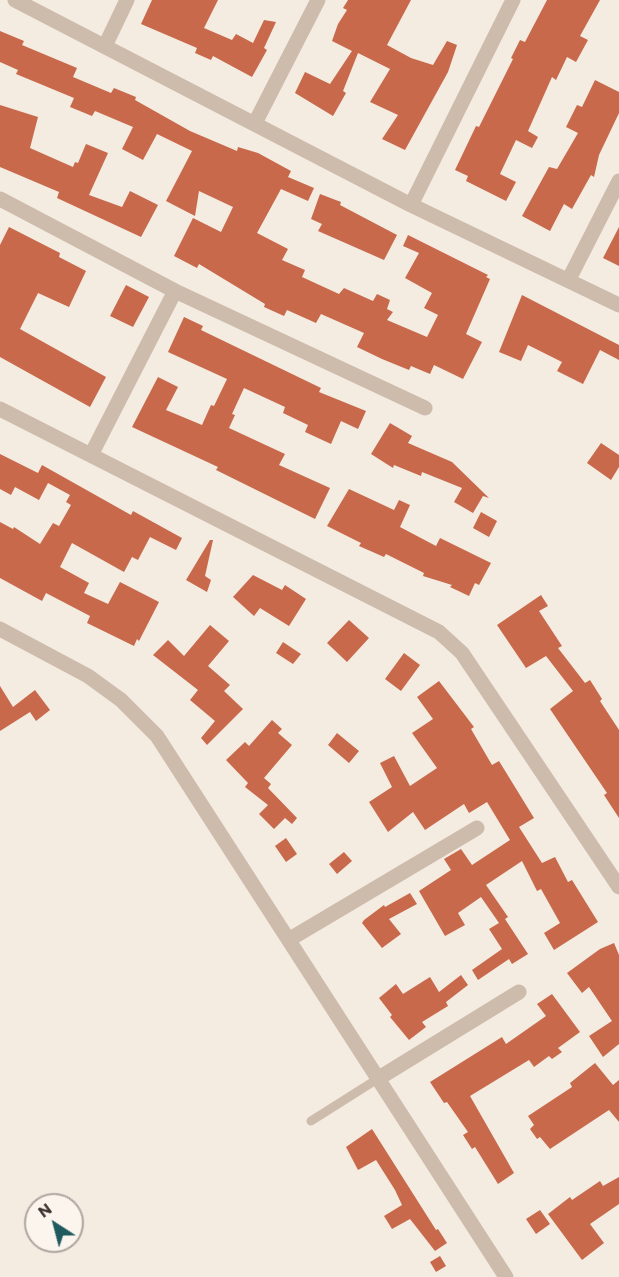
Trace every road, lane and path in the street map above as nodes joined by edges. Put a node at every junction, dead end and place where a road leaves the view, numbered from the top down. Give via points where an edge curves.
1 (15, 0) edge
2 (127, 0) edge
3 (318, 0) edge
4 (513, 0) edge
5 (105, 46) junction
6 (255, 123) junction
7 (619, 181) edge
8 (0, 199) edge
9 (411, 205) junction
10 (569, 279) junction
11 (175, 291) junction
12 (619, 305) edge
13 (425, 408) dead end
14 (0, 409) edge
15 (91, 455) junction
16 (0, 629) edge
17 (477, 828) dead end
18 (619, 887) edge
19 (290, 939) junction
20 (519, 992) dead end
21 (379, 1078) junction
22 (311, 1121) dead end
23 (506, 1277) edge

1 - 5 street
2 - 5 street
3 - 6 street
4 - 9 street
5 - 6 street
6 - 9 street
7 - 10 street
8 - 11 street
9 - 10 street
10 - 12 street
11 - 13 street
11 - 15 street
14 - 15 street
15 - 18 street via 446,637 462,653
16 - 19 street via 88,676 121,700 150,729
17 - 19 street
19 - 21 street
20 - 21 street
21 - 22 lane
21 - 23 street

